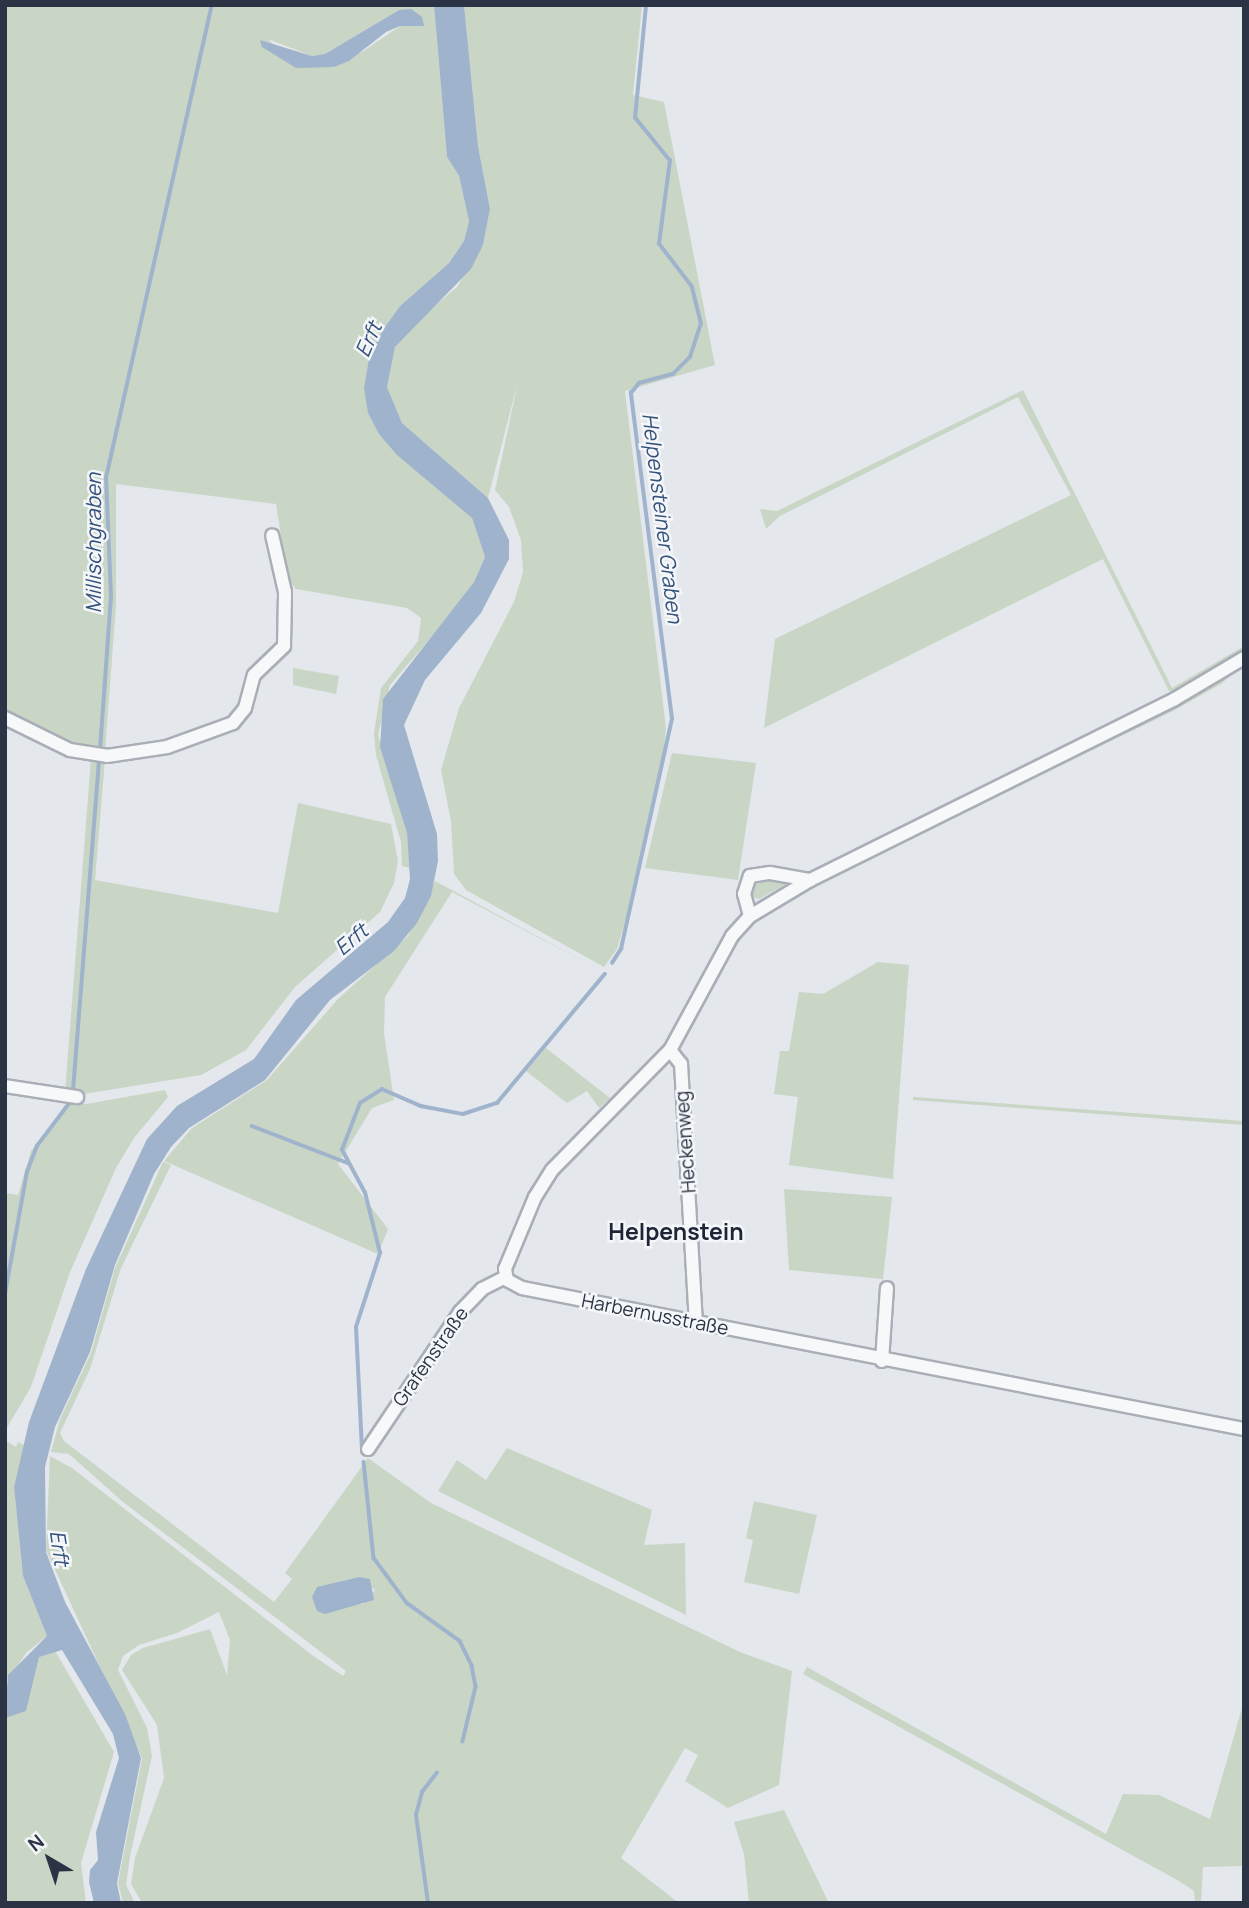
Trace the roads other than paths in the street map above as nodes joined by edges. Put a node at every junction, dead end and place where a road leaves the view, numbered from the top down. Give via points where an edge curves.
1 (272, 535) dead end
2 (1244, 658) edge
3 (5, 718) edge
4 (810, 880) junction
5 (750, 916) junction
6 (670, 1050) junction
7 (5, 1086) edge
8 (77, 1097) dead end
9 (506, 1277) junction
10 (887, 1288) dead end
11 (696, 1322) junction
12 (882, 1361) junction
13 (1244, 1429) edge
14 (368, 1449) dead end

1 - 3 street via 285,592 285,640 282,650 254,675 241,715 223,729 189,741 107,756 58,745
2 - 4 street via 1175,699
4 - 5 street
4 - 5 street via 752,875 746,880 744,894
5 - 6 street via 732,936
6 - 9 street via 552,1170 521,1228
6 - 11 street, Heckenweg via 681,1064
7 - 8 street
9 - 11 street, Harbernusstraße via 522,1288
9 - 14 street, Grafenstraße via 482,1290 460,1312
10 - 12 street
11 - 12 street, Harbernusstraße
12 - 13 street, Harbernusstraße

